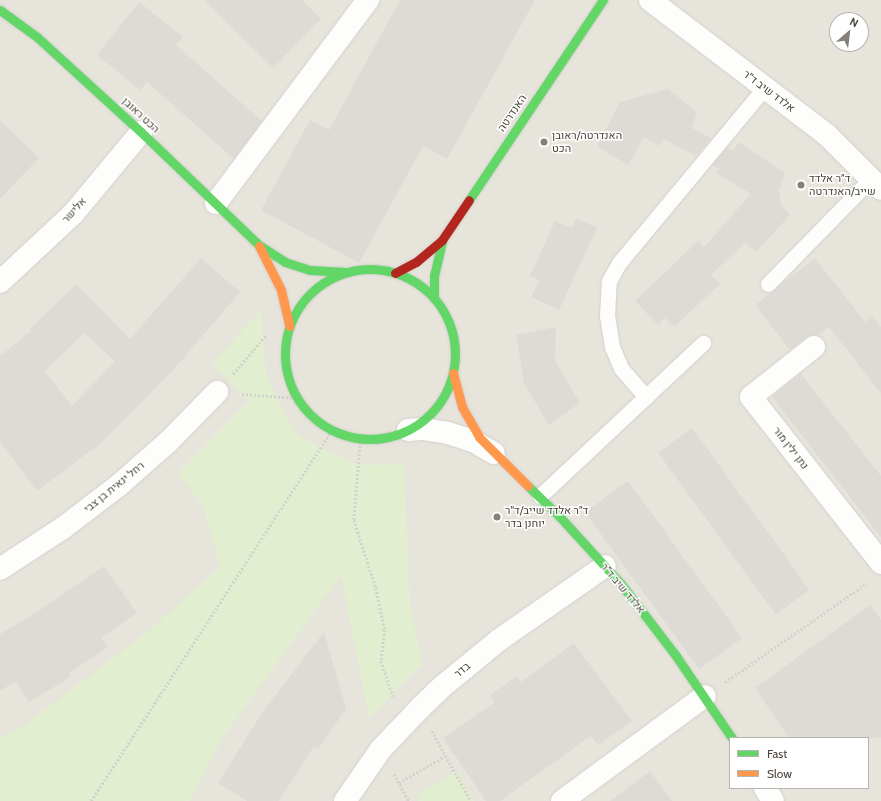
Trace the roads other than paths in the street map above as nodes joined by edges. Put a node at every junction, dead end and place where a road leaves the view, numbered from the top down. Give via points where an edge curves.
1 (368, 0) edge
2 (603, 0) edge
3 (650, 0) edge
4 (0, 10) edge
5 (765, 87) junction
6 (141, 132) junction
7 (876, 184) edge
8 (216, 203) junction
9 (442, 240) junction
10 (259, 245) junction
11 (349, 272) junction
12 (395, 273) junction
13 (0, 282) edge
14 (768, 284) dead end
15 (434, 298) junction
16 (289, 326) junction
17 (703, 343) dead end
18 (814, 347) dead end
19 (452, 373) junction
20 (217, 392) road end
21 (646, 397) junction
22 (408, 430) junction
23 (496, 454) junction
24 (540, 496) junction
25 (881, 563) edge
26 (605, 566) junction
27 (0, 569) edge
28 (705, 696) junction
29 (731, 737) edge
30 (766, 789) edge
31 (345, 801) edge
32 (562, 801) edge
33 (773, 801) edge

1 - 8 street
2 - 9 street, האנדרטה
3 - 5 street, אלדד שיב ד"ר
4 - 6 street, הכט ראובן via 37,37
5 - 7 street, אלדד שיב ד"ר via 827,136
5 - 21 lane via 619,263 609,281 607,316 612,347 622,368
6 - 8 street, הכט ראובן
6 - 13 street, אלישר via 73,214
7 - 14 lane
8 - 10 street, הכט ראובן
9 - 12 street, האנדרטה via 416,262
9 - 15 street, האנדרטה via 434,276
10 - 11 street, הכט ראובן via 285,262 310,270
10 - 16 street, הכט ראובן via 282,290
11 - 12 street via 372,269
11 - 16 street via 330,279 312,291 298,307
12 - 15 street via 416,283
15 - 19 street via 449,323 455,352
16 - 22 street via 285,350 287,375 297,398 312,416 332,430 361,438 384,438
17 - 21 lane
18 - 25 street, נתן ילין מור via 751,397
19 - 22 street via 441,401 427,418
19 - 23 street, אלדד שיב ד"ר via 466,418 479,437
20 - 27 street, רחל ינאית בן צבי via 169,441 118,486 63,528
21 - 24 lane
22 - 23 street via 423,429 448,433 473,441
23 - 24 street, אלדד שיב ד"ר
24 - 26 street, אלדד שיב ד"ר
26 - 28 street, אלדד שיב ד"ר via 650,620
26 - 31 street, בדר via 499,640 420,708 380,749
28 - 29 street, אלדד שיב ד"ר
28 - 32 street
30 - 33 street

